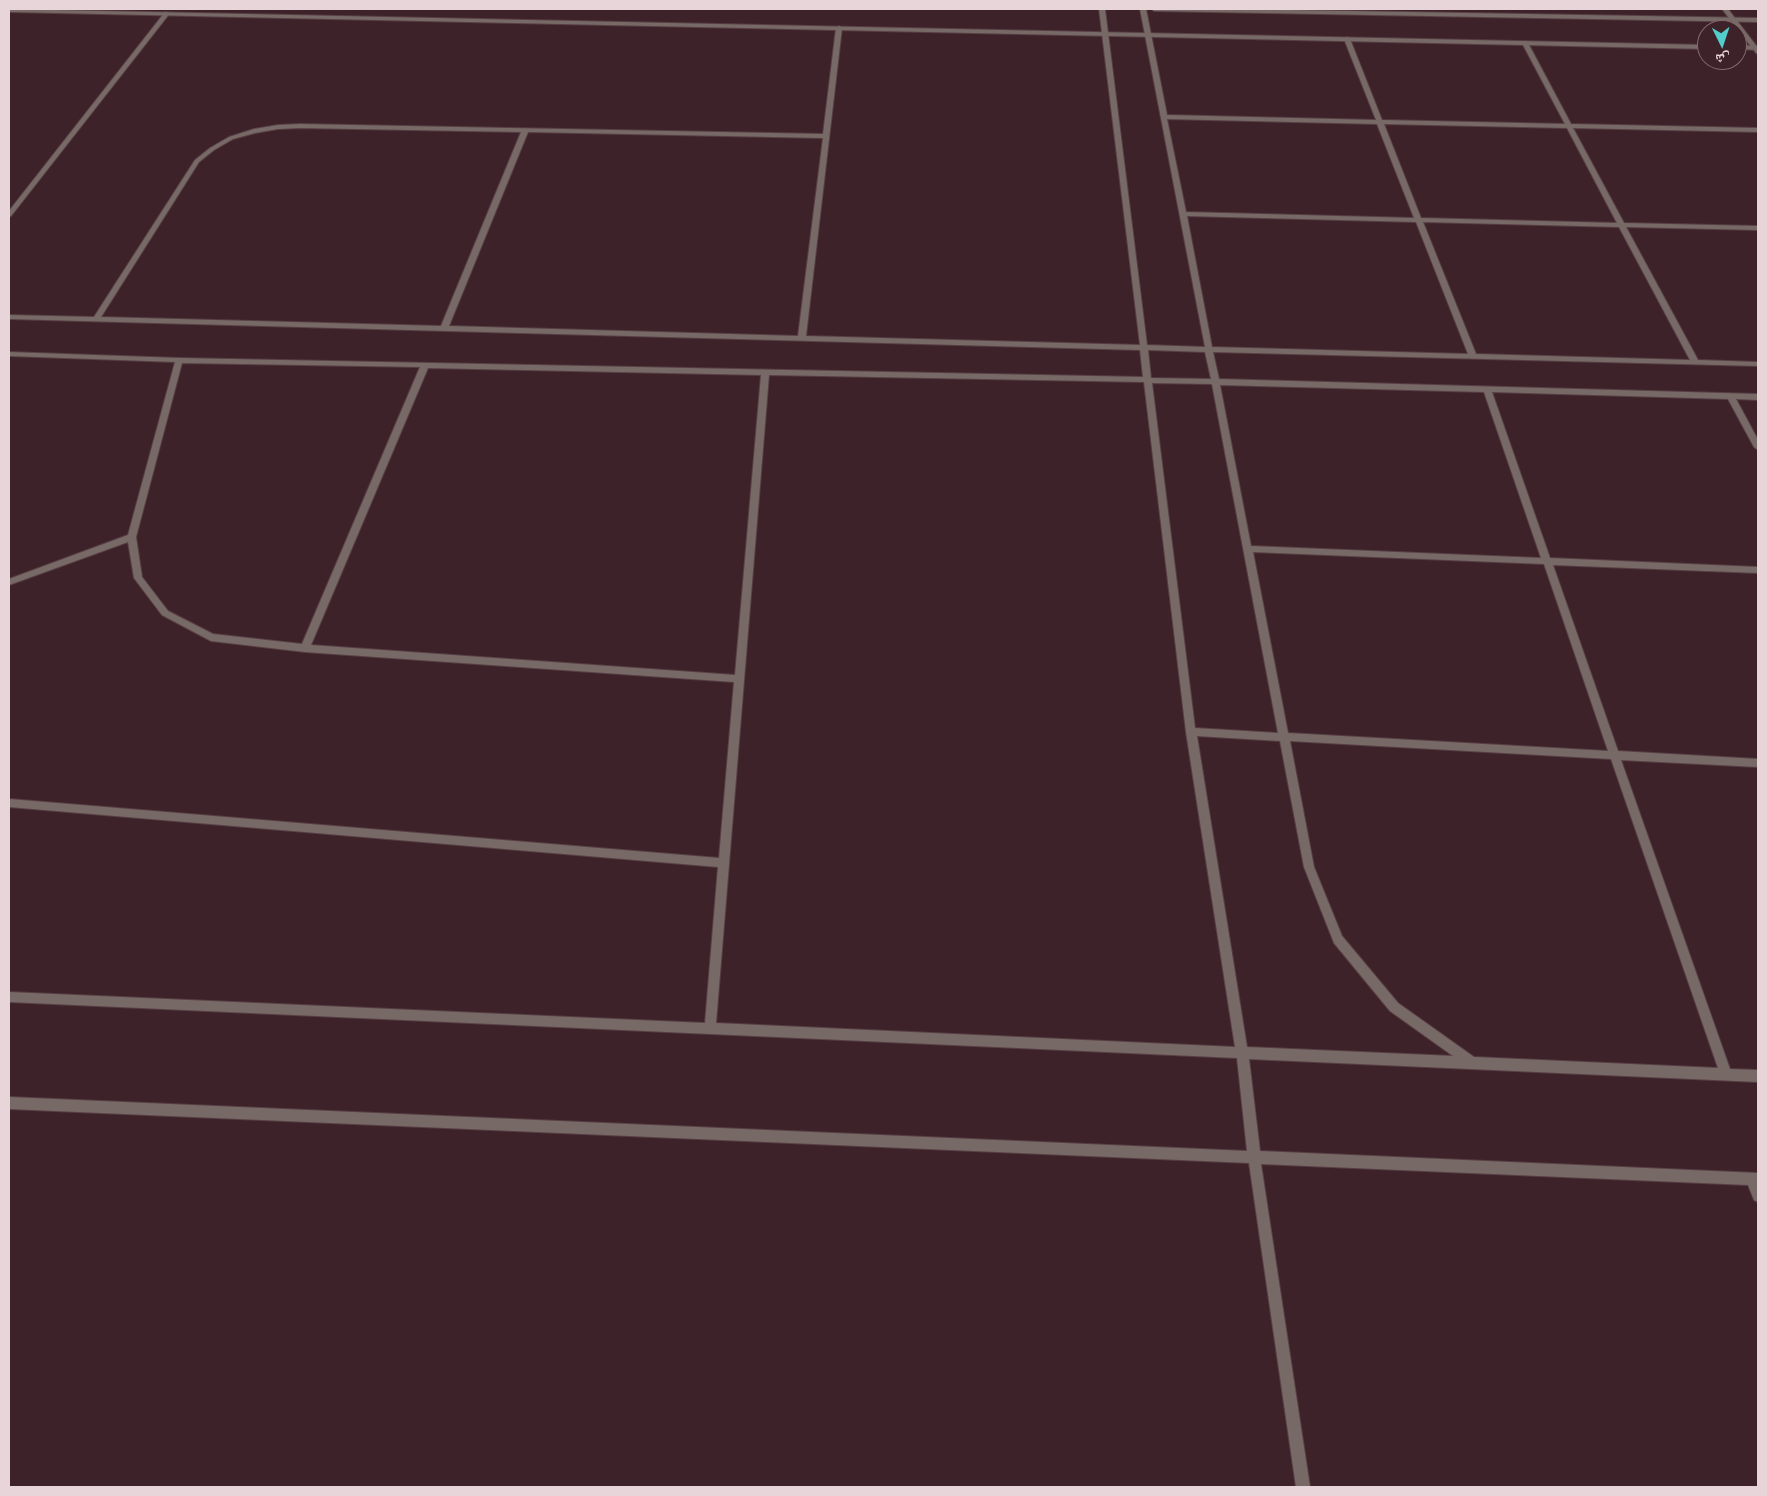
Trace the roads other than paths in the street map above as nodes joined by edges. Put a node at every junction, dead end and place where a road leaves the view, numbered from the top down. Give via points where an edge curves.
1 (1102, 9) edge
2 (1143, 9) edge
3 (1154, 9) edge
4 (1725, 9) edge
5 (11, 10) edge
6 (167, 13) junction
7 (1734, 20) joint
8 (839, 28) junction
9 (1105, 34) junction
10 (1148, 34) junction
11 (1747, 36) edge
12 (1347, 39) junction
13 (1525, 43) junction
14 (1697, 47) edge
15 (1757, 49) edge
16 (1164, 117) junction
17 (1380, 122) junction
18 (1569, 126) junction
19 (525, 130) junction
20 (1758, 130) edge
21 (826, 136) junction
22 (9, 214) edge
23 (1182, 214) junction
24 (1419, 220) junction
25 (1622, 225) junction
26 (1758, 228) edge
27 (9, 317) edge
28 (96, 319) junction
29 (444, 328) junction
30 (802, 338) junction
31 (1144, 348) junction
32 (1209, 349) junction
33 (9, 354) edge
34 (1474, 356) junction
35 (179, 360) junction
36 (1695, 362) junction
37 (1758, 364) edge
38 (425, 365) junction
39 (764, 372) junction
40 (1148, 380) junction
41 (1215, 381) junction
42 (1487, 389) junction
43 (1730, 396) junction
44 (1758, 396) edge
45 (1758, 447) edge
46 (132, 537) junction
47 (1247, 549) junction
48 (1547, 562) junction
49 (1758, 570) edge
50 (9, 582) edge
51 (305, 648) junction
52 (739, 679) junction
53 (1191, 732) junction
54 (1283, 738) junction
55 (1615, 755) junction
56 (1758, 763) edge
57 (9, 803) edge
58 (724, 863) junction
59 (9, 997) edge
60 (710, 1029) junction
61 (1242, 1051) junction
62 (1473, 1063) junction
63 (1726, 1074) junction
64 (1758, 1076) edge
65 (9, 1103) edge
66 (1254, 1157) junction
67 (1755, 1179) edge
68 (1758, 1196) edge
69 (1303, 1487) edge

1 - 9 street
2 - 10 street
3 - 7 street
4 - 7 street
5 - 6 street
6 - 8 street
6 - 22 street
8 - 9 street
8 - 21 street
9 - 10 street
9 - 31 street
10 - 12 street
10 - 16 street
11 - 15 street
12 - 13 street
12 - 17 street
13 - 14 street
13 - 18 street
16 - 17 street
16 - 23 street
17 - 18 street
17 - 24 street
18 - 20 street
18 - 25 street
19 - 21 street
19 - 28 street via 278,127 231,138 197,161
19 - 29 street
21 - 30 street
23 - 24 street
23 - 32 street
24 - 25 street
24 - 34 street
25 - 26 street
25 - 36 street
27 - 28 street
28 - 29 street
29 - 30 street
30 - 31 street
31 - 32 street
31 - 40 street
32 - 34 street
32 - 41 street
33 - 35 street
34 - 36 street
35 - 38 street
35 - 46 street
36 - 37 street
38 - 39 street
38 - 51 street
39 - 40 street
39 - 52 street
40 - 41 street
40 - 53 street
41 - 42 street
41 - 47 street
42 - 43 street
42 - 48 street
43 - 44 street
43 - 45 street
46 - 50 street
46 - 51 street via 138,578 165,613 211,637
47 - 48 street
47 - 54 street
48 - 49 street
48 - 55 street
51 - 52 street
52 - 58 street
53 - 54 street
53 - 61 street
54 - 55 street
54 - 62 street via 1309,868 1338,939 1394,1007
55 - 56 street
55 - 63 street
57 - 58 street
58 - 60 street
59 - 60 street
60 - 61 street
61 - 62 street
61 - 66 street
62 - 63 street
63 - 64 street
65 - 66 street
66 - 67 street
66 - 69 street
67 - 68 street

